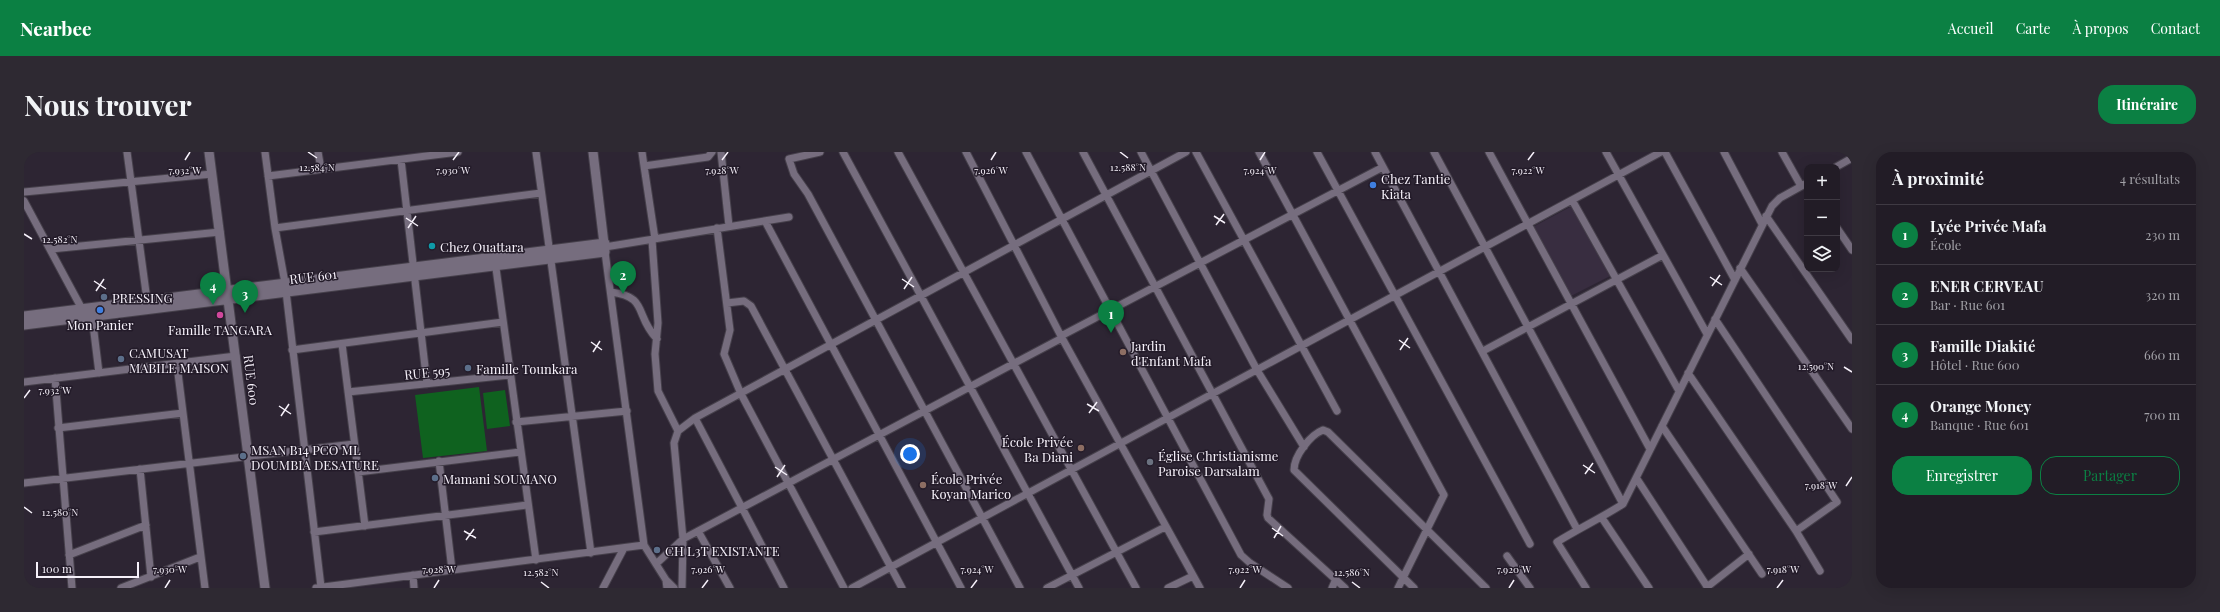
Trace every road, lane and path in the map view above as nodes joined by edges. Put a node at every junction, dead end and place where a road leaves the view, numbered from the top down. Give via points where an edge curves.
1 (127, 152) edge
2 (210, 152) edge
3 (265, 152) edge
4 (318, 152) edge
5 (458, 152) edge
6 (536, 152) edge
7 (593, 152) edge
8 (642, 152) edge
9 (712, 152) edge
10 (721, 152) edge
11 (820, 152) edge
12 (843, 152) edge
13 (898, 152) edge
14 (966, 152) edge
15 (1026, 152) edge
16 (1083, 152) edge
17 (1141, 152) edge
18 (1186, 152) edge
19 (1196, 152) edge
20 (1259, 152) edge
21 (1317, 152) edge
22 (1375, 152) edge
23 (1434, 152) edge
24 (1489, 152) edge
25 (1606, 152) edge
26 (1661, 152) edge
27 (1665, 152) edge
28 (1724, 152) edge
29 (1782, 152) edge
30 (1849, 152) edge
31 (789, 156) edge
32 (1852, 157) edge
33 (401, 160) junction
34 (1840, 164) edge
35 (644, 166) junction
36 (1383, 167) junction
37 (320, 169) junction
38 (1151, 171) junction
39 (212, 174) junction
40 (1618, 175) junction
41 (268, 176) junction
42 (131, 182) junction
43 (1804, 183) edge
44 (1804, 185) edge
45 (1338, 190) junction
46 (24, 192) edge
47 (541, 192) junction
48 (1106, 196) junction
49 (1572, 200) junction
50 (24, 201) edge
51 (407, 210) junction
52 (1294, 214) junction
53 (1766, 216) junction
54 (789, 217) dead end
55 (1062, 219) junction
56 (765, 221) junction
57 (1528, 224) junction
58 (1762, 224) junction
59 (729, 226) junction
60 (275, 228) junction
61 (717, 228) junction
62 (220, 232) junction
63 (1840, 232) edge
64 (653, 240) junction
65 (1244, 240) junction
66 (139, 241) junction
67 (1014, 245) junction
68 (605, 247) junction
69 (1485, 247) junction
70 (50, 250) junction
71 (1852, 250) edge
72 (550, 254) junction
73 (1663, 255) junction
74 (495, 261) junction
75 (1200, 262) junction
76 (1740, 268) junction
77 (414, 271) junction
78 (1440, 271) junction
79 (964, 273) junction
80 (1616, 280) junction
81 (1734, 280) junction
82 (1155, 286) junction
83 (285, 288) junction
84 (611, 292) junction
85 (228, 295) junction
86 (1395, 295) junction
87 (921, 296) junction
88 (147, 300) junction
89 (727, 303) junction
90 (1571, 304) junction
91 (82, 309) junction
92 (1111, 310) junction
93 (24, 316) edge
94 (92, 316) junction
95 (1715, 319) junction
96 (876, 320) junction
97 (1350, 320) junction
98 (503, 322) junction
99 (24, 325) edge
100 (1528, 327) junction
101 (421, 333) junction
102 (1707, 334) junction
103 (1061, 337) junction
104 (656, 338) junction
105 (1852, 340) edge
106 (342, 344) junction
107 (831, 345) junction
108 (1301, 346) junction
109 (292, 350) junction
110 (1483, 351) junction
111 (236, 356) junction
112 (1014, 364) junction
113 (177, 365) junction
114 (784, 370) junction
115 (1257, 370) junction
116 (99, 373) junction
117 (1688, 373) junction
118 (510, 375) junction
119 (55, 378) junction
120 (24, 382) edge
121 (427, 384) junction
122 (971, 387) junction
123 (1679, 391) junction
124 (348, 392) junction
125 (741, 394) junction
126 (1212, 394) junction
127 (627, 411) junction
128 (925, 411) junction
129 (1336, 411) dead end
130 (183, 414) junction
131 (572, 417) junction
132 (1168, 417) junction
133 (695, 418) junction
134 (516, 422) junction
135 (1662, 426) junction
136 (58, 428) junction
137 (1852, 430) edge
138 (678, 431) junction
139 (880, 435) junction
140 (354, 444) junction
141 (1120, 444) junction
142 (1304, 447) junction
143 (1650, 449) junction
144 (304, 450) junction
145 (520, 452) junction
146 (249, 456) junction
147 (832, 460) junction
148 (440, 461) junction
149 (188, 464) junction
150 (140, 469) junction
151 (1072, 470) junction
152 (358, 472) junction
153 (62, 479) junction
154 (1637, 479) junction
155 (24, 483) edge
156 (788, 483) junction
157 (1028, 493) junction
158 (1623, 504) junction
159 (527, 505) junction
160 (742, 508) junction
161 (445, 515) junction
162 (982, 518) junction
163 (1602, 518) junction
164 (146, 525) junction
165 (365, 526) junction
166 (1166, 527) junction
167 (1577, 529) junction
168 (1427, 530) junction
169 (698, 531) junction
170 (1796, 531) junction
171 (314, 532) junction
172 (684, 539) junction
173 (937, 542) junction
174 (1530, 544) dead end
175 (644, 545) junction
176 (624, 548) junction
177 (1116, 552) junction
178 (590, 553) junction
179 (1749, 554) junction
180 (69, 555) junction
181 (1508, 556) dead end
182 (200, 557) junction
183 (536, 560) junction
184 (656, 564) junction
185 (890, 567) junction
186 (452, 570) junction
187 (1820, 571) dead end
188 (1762, 574) dead end
189 (413, 575) junction
190 (1072, 575) junction
191 (1193, 576) junction
192 (151, 577) junction
193 (1404, 578) junction
194 (1336, 579) junction
195 (666, 580) junction
196 (1707, 587) edge
197 (72, 588) edge
198 (121, 588) edge
199 (205, 588) edge
200 (265, 588) edge
201 (318, 588) edge
202 (414, 588) edge
203 (603, 588) edge
204 (667, 588) edge
205 (674, 588) edge
206 (682, 588) edge
207 (730, 588) edge
208 (784, 588) edge
209 (844, 588) edge
210 (852, 588) edge
211 (902, 588) edge
212 (961, 588) edge
213 (1020, 588) edge
214 (1047, 588) edge
215 (1079, 588) edge
216 (1136, 588) edge
217 (1168, 588) edge
218 (1200, 588) edge
219 (1288, 588) edge
220 (1332, 588) edge
221 (1345, 588) edge
222 (1398, 588) edge
223 (1414, 588) edge
224 (1486, 588) edge
225 (1530, 588) edge
226 (1586, 588) edge
227 (1649, 588) edge

1 - 42 street
2 - 39 street, RUE 600
3 - 41 street
4 - 37 street
5 - 33 street
6 - 47 street
7 - 68 street
8 - 35 street
9 - 35 street via 708,157
10 - 59 street
11 - 31 street
12 - 87 street
13 - 79 street
14 - 67 street
15 - 55 street
16 - 48 street
17 - 38 street
18 - 38 street
19 - 65 street
20 - 52 street
21 - 45 street
22 - 36 street
23 - 69 street
24 - 57 street
25 - 40 street
26 - 40 street
27 - 81 street
28 - 58 street
29 - 43 street
30 - 32 street
31 - 96 street via 794,174 808,194
32 - 34 street
33 - 37 street
33 - 51 street
35 - 64 street
36 - 45 street
36 - 78 street
37 - 41 street
38 - 48 street
38 - 75 street
39 - 42 street
39 - 62 street, RUE 600
40 - 49 street
40 - 73 street
41 - 60 street
42 - 46 street
42 - 66 street
44 - 53 street via 1780,198
45 - 52 street
45 - 86 street
47 - 51 street
47 - 72 street
48 - 55 street
48 - 82 street
49 - 57 street
49 - 80 street
50 - 70 street
51 - 60 street
51 - 77 street
52 - 65 street
52 - 97 street
53 - 58 street
53 - 105 street
54 - 56 street
55 - 67 street
55 - 92 street
56 - 59 street
56 - 107 street
57 - 69 street
57 - 90 street
58 - 76 street
59 - 61 street
60 - 83 street
61 - 64 street
61 - 89 street
62 - 66 street
62 - 85 street, RUE 600
63 - 71 street
64 - 68 street
64 - 104 street via 658,323
65 - 75 street
65 - 108 street
66 - 70 street
66 - 88 street
67 - 79 street
67 - 103 street
68 - 72 street, RUE 601
68 - 84 street
69 - 78 street
69 - 100 street
70 - 91 street
72 - 74 street, RUE 601
72 - 131 street
73 - 80 street
73 - 102 street
74 - 77 street, RUE 601
74 - 98 street
75 - 82 street
75 - 115 street
76 - 81 street
76 - 137 street
77 - 83 street, RUE 601
77 - 101 street
78 - 86 street
78 - 110 street
79 - 87 street
79 - 112 street
80 - 90 street
80 - 123 street
81 - 95 street
82 - 92 street
82 - 126 street
83 - 85 street, RUE 601
83 - 109 street
84 - 104 street via 626,294 637,302 648,330
84 - 127 street
85 - 88 street, RUE 601
85 - 94 street, RUE 601
85 - 111 street, RUE 600
86 - 97 street
86 - 174 street
87 - 96 street
87 - 122 street
88 - 91 street, RUE 601
89 - 114 street via 744,301 751,306
89 - 125 street via 730,330 724,354
90 - 100 street
90 - 143 street
91 - 93 street, RUE 601
92 - 103 street
92 - 132 street
94 - 99 street, RUE 601
94 - 116 street
95 - 102 street
95 - 170 street via 1837,502
96 - 107 street
96 - 128 street
97 - 108 street
97 - 168 street via 1444,495
98 - 101 street
98 - 118 street
100 - 110 street
100 - 158 street
101 - 106 street
101 - 121 street
102 - 117 street
103 - 112 street
103 - 141 street
104 - 138 street via 658,391
106 - 109 street
106 - 124 street
107 - 114 street
107 - 139 street
108 - 115 street
108 - 129 street
109 - 144 street
110 - 167 street
111 - 113 street
111 - 146 street, RUE 600
112 - 122 street
112 - 151 street
113 - 116 street
113 - 130 street
114 - 125 street
114 - 147 street
115 - 126 street
115 - 142 street
116 - 119 street
117 - 123 street
117 - 170 street
118 - 121 street, RUE 595
118 - 134 street
119 - 120 street
119 - 136 street
121 - 124 street, RUE 595
122 - 128 street
122 - 157 street
123 - 135 street
124 - 140 street
125 - 133 street
125 - 156 street
126 - 132 street
126 - 194 street via 1269,499 1268,518
127 - 131 street
127 - 175 street
128 - 139 street
128 - 162 street
130 - 136 street
130 - 149 street
131 - 134 street
131 - 178 street
132 - 141 street
132 - 219 street via 1241,555
133 - 138 street
133 - 160 street
134 - 145 street
135 - 143 street
135 - 179 street
136 - 153 street
138 - 172 street via 674,443
139 - 147 street
139 - 173 street
140 - 144 street
140 - 152 street
141 - 151 street
141 - 166 street
142 - 168 street via 1318,432 1328,432
142 - 193 street via 1294,463 1294,470
143 - 154 street
144 - 146 street
144 - 171 street
145 - 148 street
145 - 159 street
146 - 149 street
146 - 200 street, RUE 600
147 - 156 street
147 - 185 street
148 - 152 street
148 - 161 street
149 - 150 street
149 - 182 street
150 - 153 street
150 - 164 street
151 - 157 street
151 - 177 street
152 - 165 street
153 - 155 street
153 - 180 street
154 - 158 street
154 - 196 street
156 - 160 street
156 - 209 street
157 - 162 street
157 - 190 street
158 - 163 street
159 - 161 street
159 - 183 street
160 - 169 street
160 - 208 street
161 - 165 street
161 - 186 street
162 - 173 street
162 - 213 street
163 - 167 street
163 - 227 street
164 - 180 street
164 - 192 street
165 - 171 street
166 - 177 street
166 - 191 street
167 - 226 street via 1556,544
168 - 193 street
168 - 224 street
169 - 172 street
169 - 207 street
170 - 187 street
171 - 201 street
172 - 184 street
172 - 206 street
173 - 185 street
173 - 212 street
175 - 176 street
175 - 184 street
176 - 178 street
176 - 203 street
177 - 190 street
177 - 216 street
178 - 183 street
179 - 188 street
179 - 196 street
180 - 197 street
181 - 225 street
182 - 192 street
182 - 199 street
183 - 186 street
184 - 195 street
185 - 210 street
185 - 211 street
186 - 189 street
189 - 201 street
189 - 202 street
190 - 214 street
190 - 215 street
191 - 217 street
191 - 218 street
192 - 198 street
193 - 222 street
193 - 223 street
194 - 220 street
194 - 221 street
195 - 204 street
195 - 205 street

